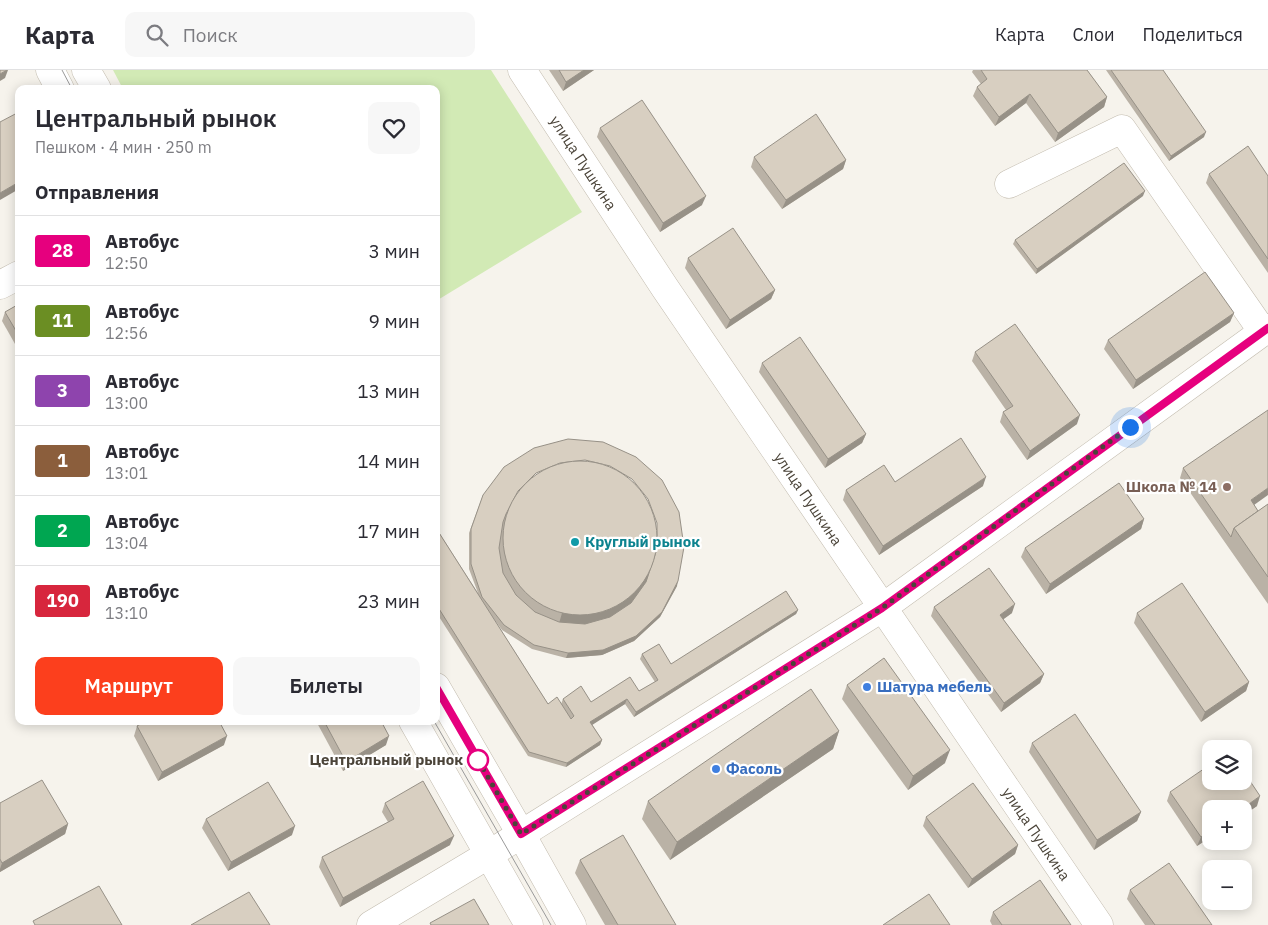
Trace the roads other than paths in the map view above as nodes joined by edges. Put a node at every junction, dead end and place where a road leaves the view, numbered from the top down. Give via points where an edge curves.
1 (50, 70) edge
2 (86, 70) edge
3 (522, 70) edge
4 (58, 85) edge
5 (95, 85) edge
6 (1009, 184) dead end
7 (15, 277) edge
8 (0, 285) edge
9 (1265, 330) edge
10 (882, 608) junction
11 (440, 694) edge
12 (415, 725) edge
13 (521, 834) junction
14 (488, 855) junction
15 (371, 925) edge
16 (529, 925) edge
17 (572, 925) edge
18 (1099, 925) edge

1 - 4 street
2 - 5 street
3 - 10 street, улица Пушкина via 670,296
6 - 9 street via 1122,129
7 - 8 street
9 - 10 street
10 - 13 street
10 - 18 street, улица Пушкина
11 - 13 street
12 - 14 street
13 - 14 street
13 - 17 street
14 - 15 street
14 - 16 street

